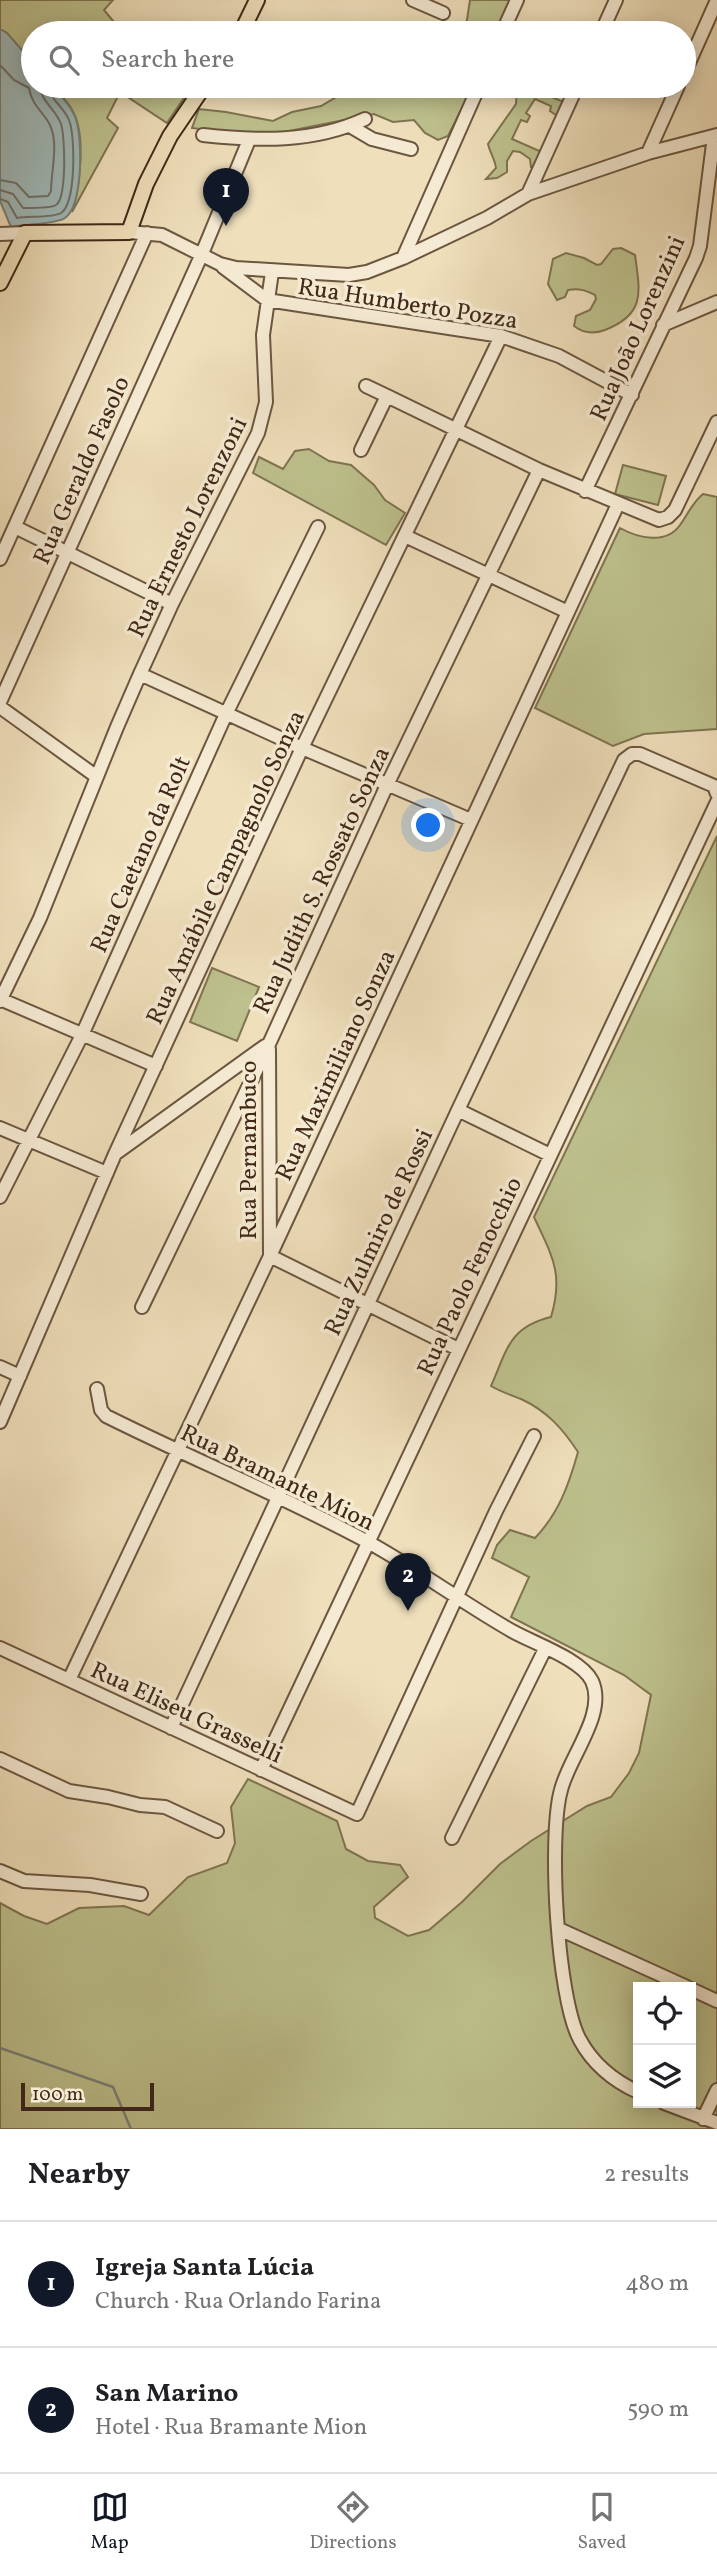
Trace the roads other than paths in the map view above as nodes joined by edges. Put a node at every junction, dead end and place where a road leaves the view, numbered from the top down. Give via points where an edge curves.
1 (257, 0) edge
2 (413, 0) edge
3 (517, 0) edge
4 (616, 0) edge
5 (717, 0) edge
6 (443, 13) dead end
7 (246, 21) edge
8 (507, 21) edge
9 (606, 21) edge
10 (696, 47) edge
11 (196, 98) edge
12 (474, 98) edge
13 (572, 98) edge
14 (673, 98) edge
15 (365, 119) dead end
16 (350, 126) junction
17 (203, 135) dead end
18 (715, 135) edge
19 (249, 140) junction
20 (411, 149) dead end
21 (648, 153) junction
22 (712, 188) edge
23 (528, 194) junction
24 (129, 232) junction
25 (25, 233) junction
26 (147, 233) junction
27 (0, 234) edge
28 (201, 256) junction
29 (403, 258) junction
30 (220, 264) junction
31 (272, 272) junction
32 (0, 283) edge
33 (267, 300) junction
34 (717, 302) edge
35 (663, 325) junction
36 (501, 336) junction
37 (366, 386) dead end
38 (632, 395) junction
39 (387, 396) junction
40 (717, 422) edge
41 (457, 431) junction
42 (361, 450) dead end
43 (539, 471) junction
44 (585, 491) junction
45 (618, 504) junction
46 (15, 527) junction
47 (318, 527) dead end
48 (405, 537) junction
49 (67, 552) junction
50 (0, 559) edge
51 (487, 575) junction
52 (172, 604) junction
53 (568, 612) junction
54 (141, 674) junction
55 (0, 704) edge
56 (226, 714) junction
57 (302, 748) junction
58 (97, 777) junction
59 (387, 785) junction
60 (717, 794) edge
61 (717, 802) edge
62 (471, 820) junction
63 (0, 1000) edge
64 (82, 1035) junction
65 (269, 1044) junction
66 (156, 1066) junction
67 (458, 1110) junction
68 (0, 1128) edge
69 (29, 1141) junction
70 (115, 1154) junction
71 (550, 1155) junction
72 (107, 1173) junction
73 (0, 1197) edge
74 (270, 1256) junction
75 (366, 1305) junction
76 (142, 1307) dead end
77 (458, 1349) junction
78 (0, 1367) edge
79 (20, 1376) junction
80 (97, 1389) dead end
81 (0, 1422) edge
82 (534, 1436) dead end
83 (178, 1451) junction
84 (276, 1498) junction
85 (367, 1542) junction
86 (456, 1596) junction
87 (0, 1648) edge
88 (545, 1648) junction
89 (69, 1680) junction
90 (171, 1728) junction
91 (0, 1759) edge
92 (261, 1770) junction
93 (216, 1831) dead end
94 (452, 1838) dead end
95 (0, 1871) edge
96 (141, 1894) dead end
97 (559, 1929) junction
98 (676, 1982) edge
99 (696, 1991) edge
100 (717, 2001) edge
101 (633, 2090) edge
102 (717, 2090) edge
103 (676, 2108) edge
104 (703, 2119) junction
105 (717, 2123) edge

1 - 7 main road
2 - 6 street
3 - 8 street
4 - 9 street
5 - 10 street
11 - 24 main road via 146,184
12 - 29 street
13 - 23 street
14 - 21 street
15 - 16 street
16 - 19 street via 289,139
16 - 20 street via 372,139
17 - 19 street
18 - 21 street
18 - 22 street, Rua João Lorenzini
19 - 28 street, Rua Geraldo Fasolo
21 - 23 street
22 - 35 street, Rua João Lorenzini via 696,258
23 - 29 street
24 - 25 main road
24 - 26 street
25 - 27 street
25 - 32 main road
26 - 28 street via 174,240
26 - 46 street
28 - 30 street
28 - 49 street, Rua Geraldo Fasolo
29 - 31 street via 349,275
30 - 31 street
30 - 33 street, Rua Humberto Pozza
31 - 33 street, Rua Ernesto Lorenzoni
33 - 36 street, Rua Humberto Pozza
33 - 52 street, Rua Ernesto Lorenzoni via 263,418
34 - 35 street
35 - 38 street, Rua João Lorenzini
36 - 38 street, Rua Humberto Pozza via 559,356
36 - 41 street, Rua Amábile Campagnolo Sonza
37 - 39 street
38 - 44 street, Rua João Lorenzini
39 - 41 street
39 - 42 street
40 - 45 street via 668,517 659,520
41 - 43 street
41 - 48 street, Rua Amábile Campagnolo Sonza
43 - 44 street
43 - 51 street, Rua Judith S. Rossato Sonza
44 - 45 street
45 - 53 street, Rua Maximiliano Sonza
46 - 49 street
46 - 50 street
47 - 56 street, Rua Caetano da Rolt
48 - 51 street
48 - 57 street, Rua Amábile Campagnolo Sonza
49 - 52 street
49 - 55 street, Rua Geraldo Fasolo
51 - 53 street
51 - 59 street, Rua Judith S. Rossato Sonza
52 - 54 street, Rua Ernesto Lorenzoni
53 - 62 street, Rua Maximiliano Sonza
54 - 56 street
54 - 58 street, Rua Ernesto Lorenzoni
55 - 58 street
56 - 57 street
56 - 64 street, Rua Caetano da Rolt
57 - 59 street
57 - 66 street, Rua Amábile Campagnolo Sonza
58 - 63 street, Rua Ernesto Lorenzoni via 44,911
59 - 62 street
59 - 65 street, Rua Judith S. Rossato Sonza
60 - 67 street, Rua Zulmiro de Rossi via 714,786 640,754 628,756
61 - 71 street, Rua Paolo Fenocchio
62 - 74 street, Rua Maximiliano Sonza
63 - 64 street
64 - 66 street
64 - 69 street, Rua Caetano da Rolt
65 - 70 street
65 - 74 street, Rua Pernambuco
65 - 76 street, Rua Judith S. Rossato Sonza
66 - 70 street, Rua Amábile Campagnolo Sonza
67 - 71 street
67 - 75 street, Rua Zulmiro de Rossi
68 - 69 street
69 - 72 street
69 - 73 street, Rua Caetano da Rolt
70 - 72 street, Rua Amábile Campagnolo Sonza
71 - 77 street, Rua Paolo Fenocchio
72 - 79 street, Rua Amábile Campagnolo Sonza
74 - 75 street
74 - 83 street, Rua Maximiliano Sonza
75 - 77 street
75 - 84 street, Rua Zulmiro de Rossi
77 - 85 street, Rua Paolo Fenocchio
78 - 79 street
79 - 81 street, Rua Amábile Campagnolo Sonza
80 - 83 street, Rua Bramante Mion via 106,1416
82 - 86 street
83 - 84 street, Rua Bramante Mion
83 - 89 street, Rua Maximiliano Sonza
84 - 85 street, Rua Bramante Mion
84 - 90 street, Rua Zulmiro de Rossi
85 - 86 street, Rua Bramante Mion
85 - 92 street, Rua Paolo Fenocchio
86 - 88 street, Rua Bramante Mion
86 - 92 street, Rua Eliseu Grasselli via 357,1814
87 - 89 street, Rua Eliseu Grasselli
88 - 94 street
88 - 97 street, Rua Bramante Mion via 577,1665 591,1679 596,1693 595,1709 561,1787 555,1814
89 - 90 street, Rua Eliseu Grasselli
90 - 92 street, Rua Eliseu Grasselli
91 - 93 street via 69,1791 165,1807
95 - 96 street via 24,1881
97 - 98 street
97 - 101 street, Rua Bramante Mion via 567,2001 579,2039 597,2065
99 - 100 street
102 - 104 street
103 - 104 street
104 - 105 street

